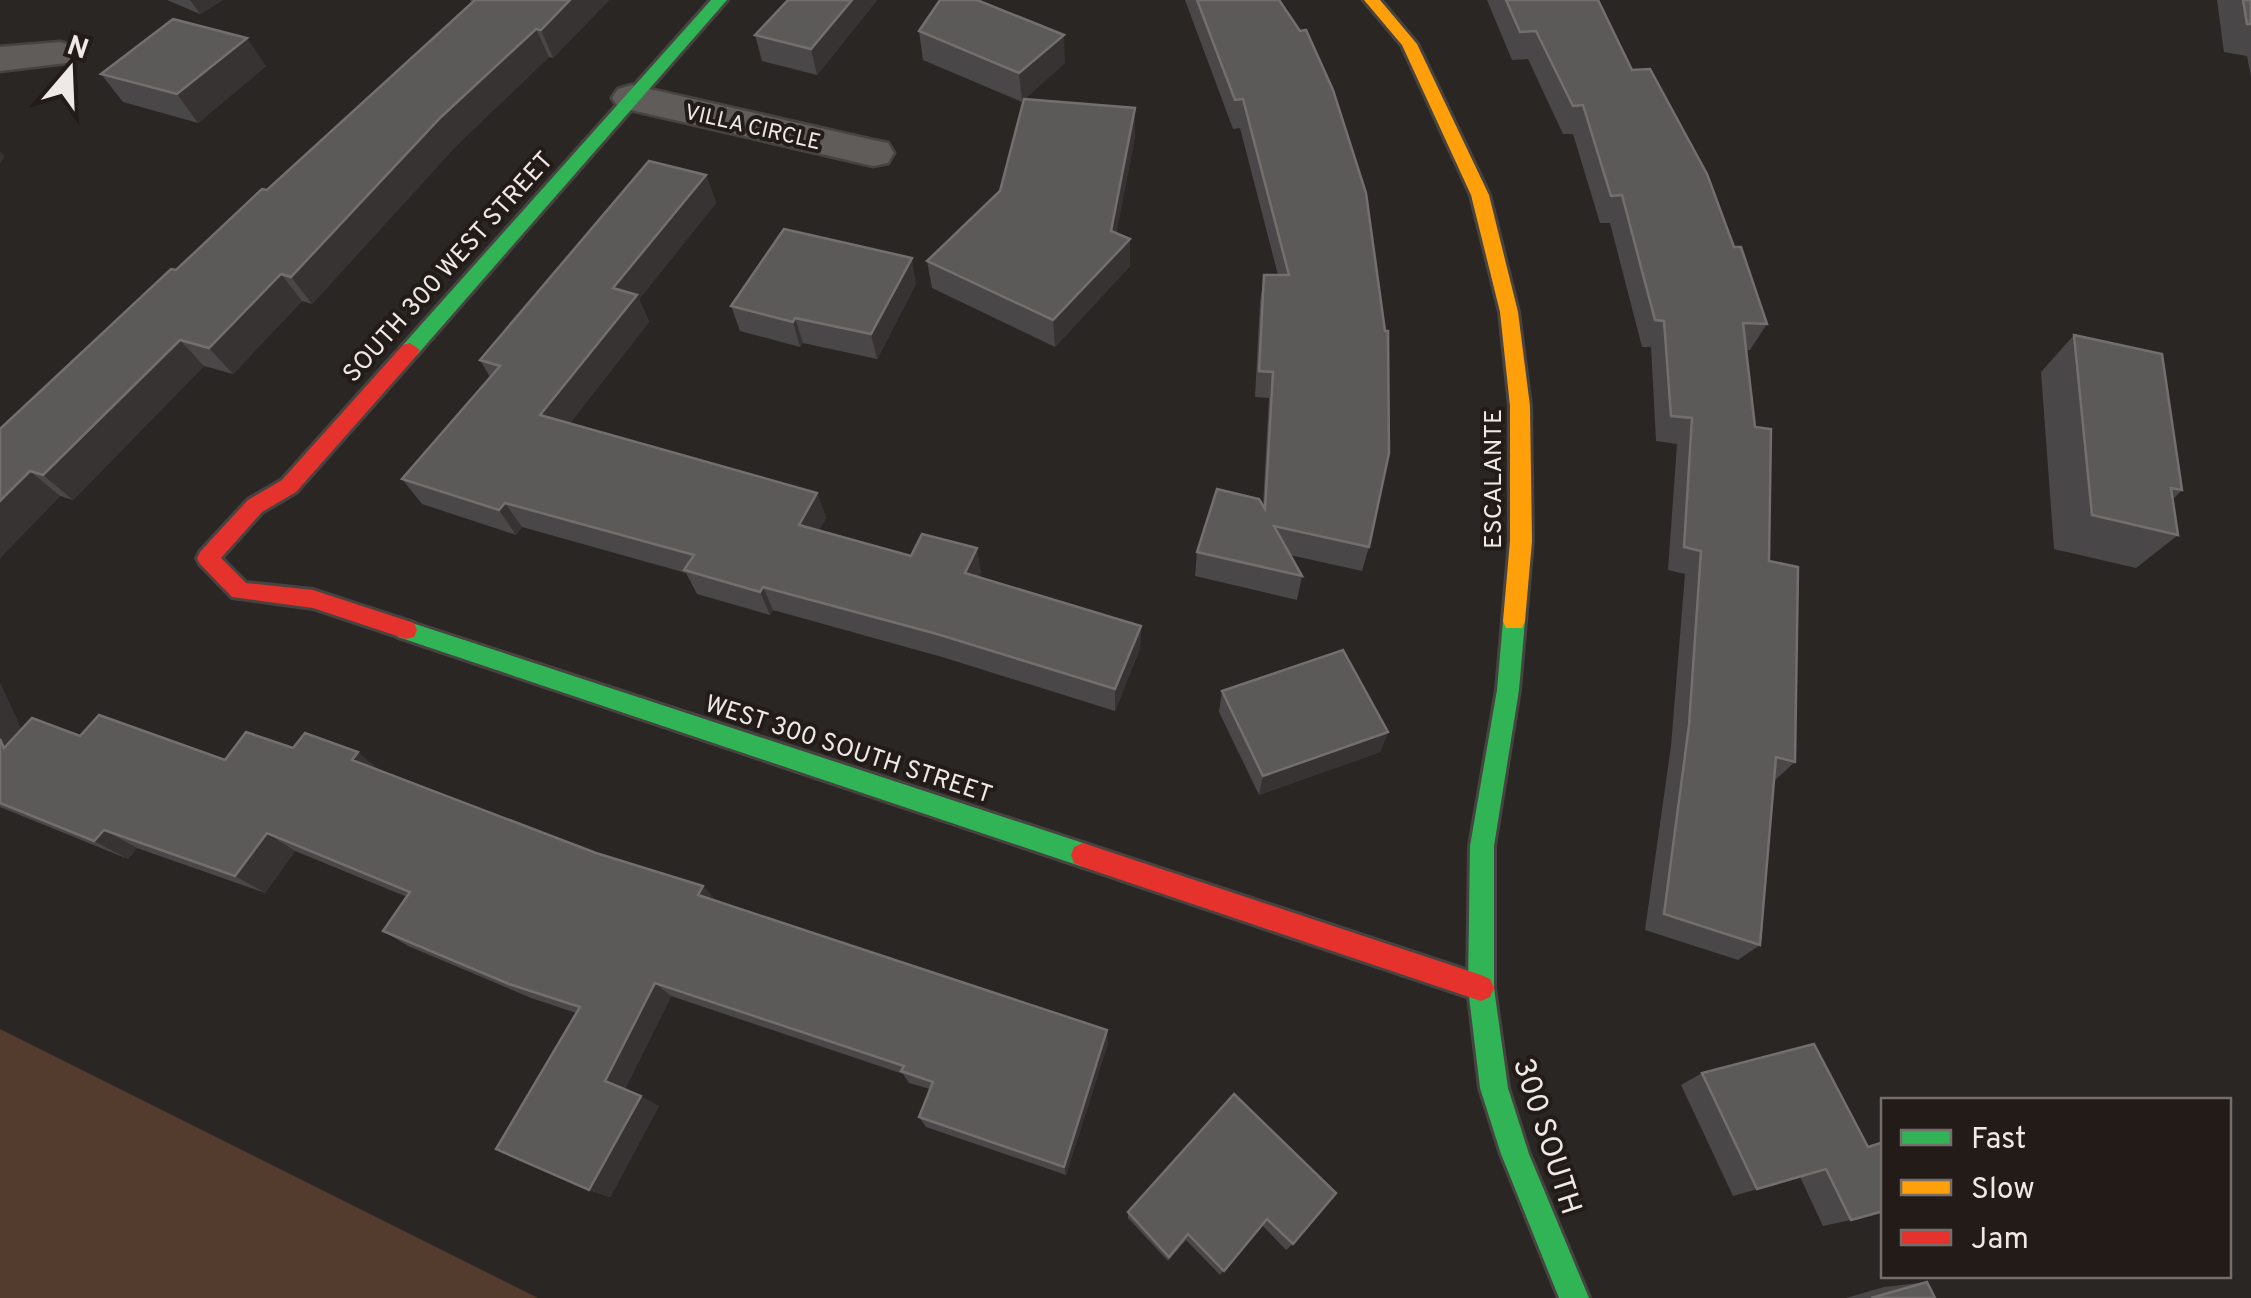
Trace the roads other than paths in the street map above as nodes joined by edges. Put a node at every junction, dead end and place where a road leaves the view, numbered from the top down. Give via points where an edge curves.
1 (718, 0) edge
2 (1372, 0) edge
3 (60, 54) dead end
4 (0, 59) edge
5 (632, 98) junction
6 (873, 153) dead end
7 (208, 558) joint
8 (1481, 988) junction
9 (1574, 1298) edge

1 - 5 street, SOUTH 300 WEST STREET
2 - 8 street, ESCALANTE via 1409,44 1480,195 1509,312 1520,406 1521,541 1508,690 1482,846
3 - 4 street
5 - 6 street, VILLA CIRCLE
5 - 7 street, SOUTH 300 WEST STREET via 289,486 254,506
7 - 8 street, WEST 300 SOUTH STREET via 240,591 314,599
8 - 9 street, 300 SOUTH via 1494,1088

